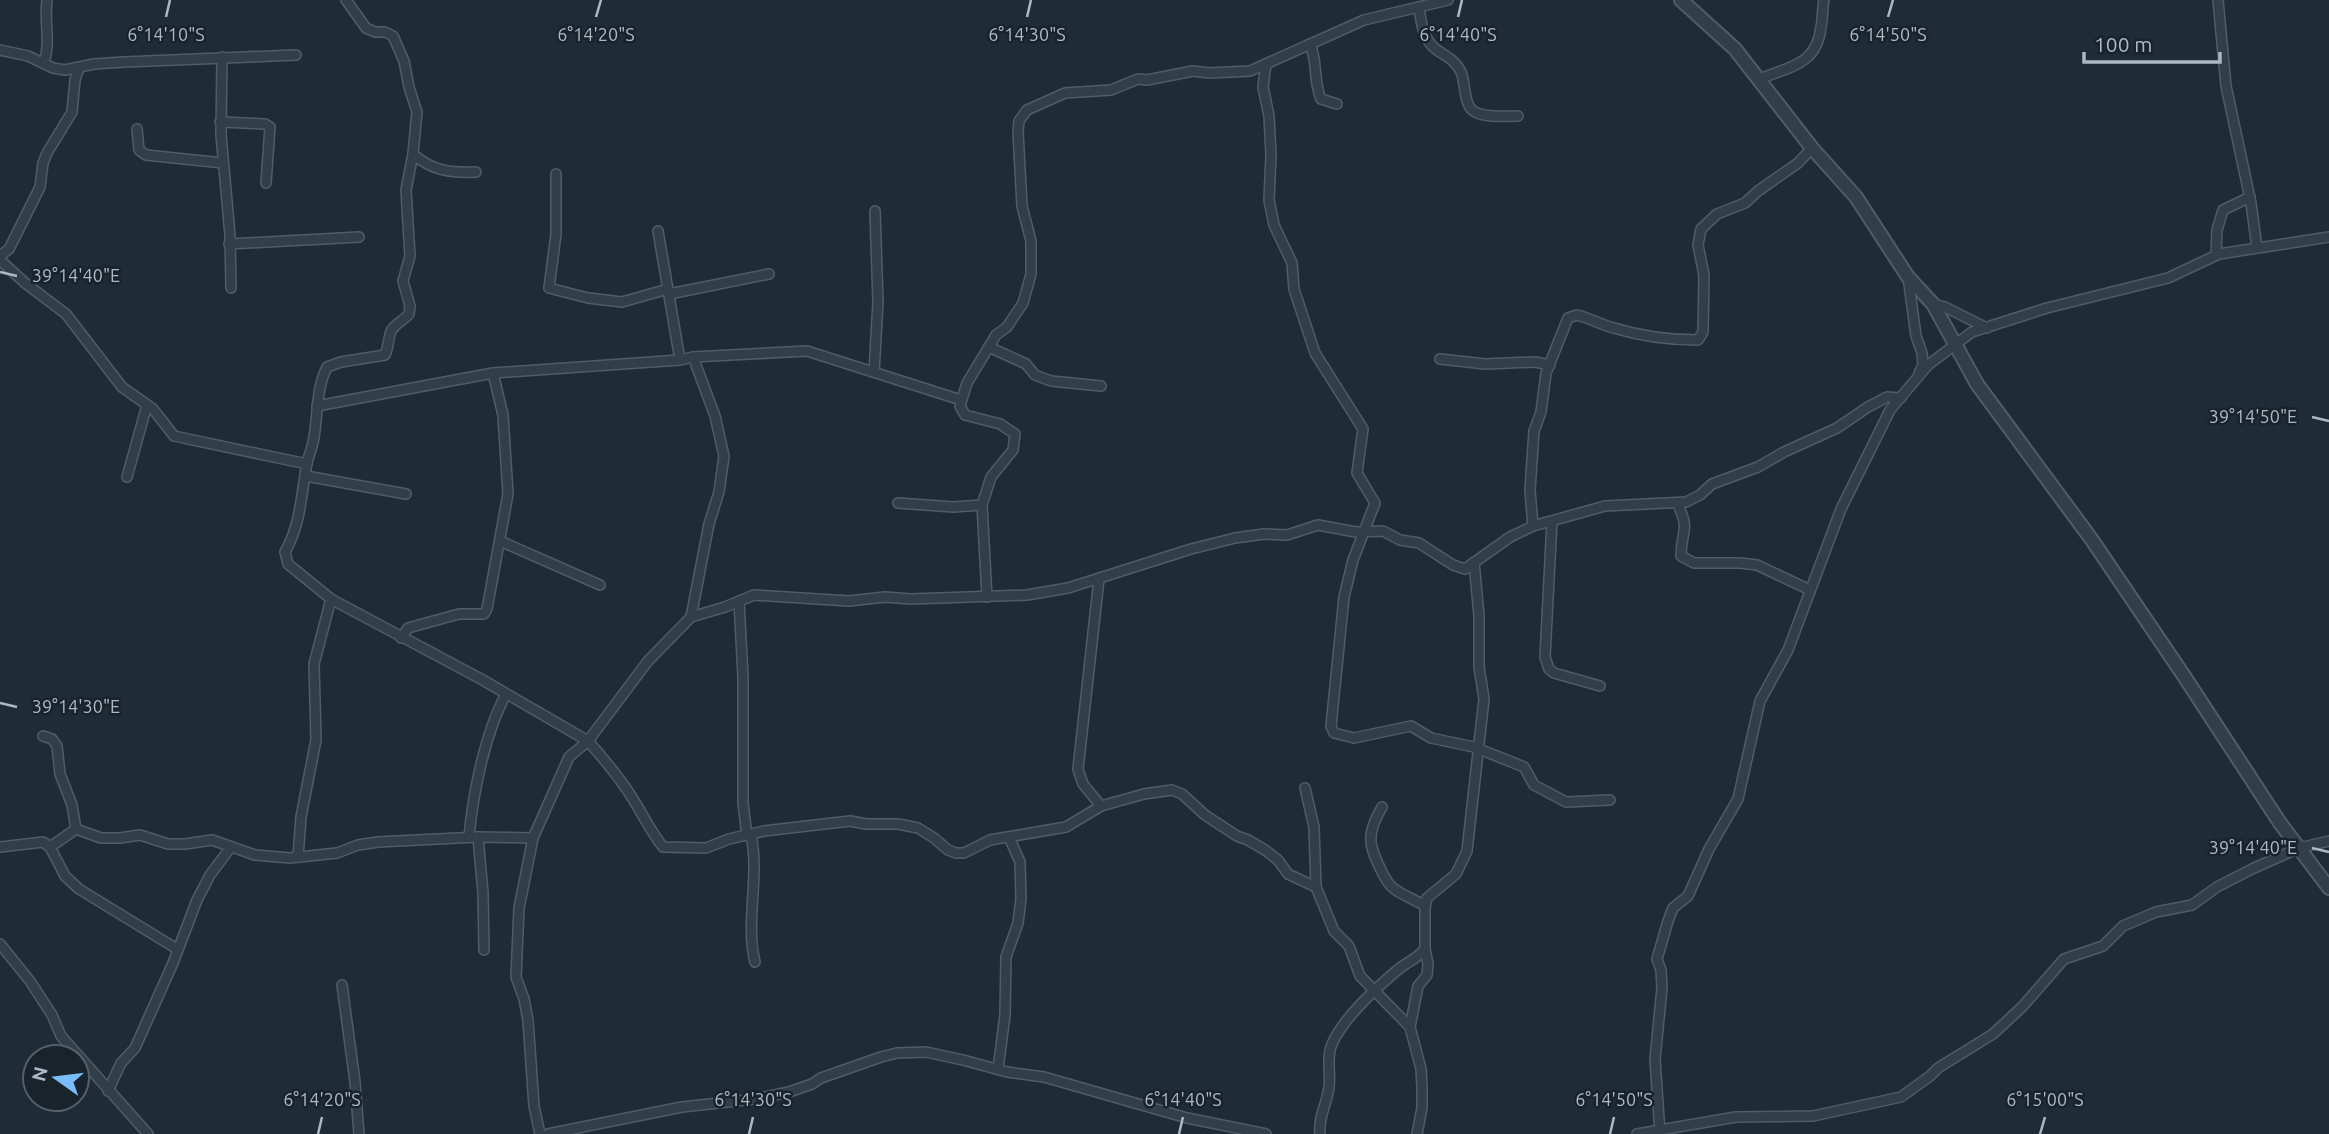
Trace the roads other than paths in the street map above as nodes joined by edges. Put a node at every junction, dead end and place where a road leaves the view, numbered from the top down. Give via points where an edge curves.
1 (47, 0) edge
2 (346, 0) edge
3 (1448, 0) edge
4 (1681, 0) edge
5 (1824, 0) edge
6 (2218, 0) edge
7 (1419, 7) junction
8 (1310, 44) junction
9 (0, 50) edge
10 (296, 55) dead end
11 (222, 57) junction
12 (44, 63) junction
13 (1266, 64) junction
14 (79, 68) junction
15 (1759, 79) junction
16 (1337, 104) dead end
17 (1518, 116) dead end
18 (220, 121) junction
19 (137, 129) dead end
20 (1812, 148) junction
21 (413, 154) junction
22 (223, 163) junction
23 (476, 172) dead end
24 (555, 174) dead end
25 (266, 183) dead end
26 (2250, 197) junction
27 (875, 211) dead end
28 (658, 231) dead end
29 (359, 237) dead end
30 (2329, 237) edge
31 (229, 244) junction
32 (2257, 248) junction
33 (2216, 255) junction
34 (0, 258) edge
35 (769, 274) dead end
36 (1908, 276) junction
37 (231, 288) dead end
38 (668, 291) junction
39 (1933, 304) junction
40 (1987, 328) junction
41 (1957, 345) junction
42 (989, 347) junction
43 (693, 357) junction
44 (1440, 359) dead end
45 (680, 360) junction
46 (1550, 365) junction
47 (874, 372) junction
48 (493, 373) junction
49 (1915, 380) junction
50 (1101, 386) dead end
51 (1901, 398) junction
52 (961, 400) junction
53 (147, 405) junction
54 (317, 406) junction
55 (307, 464) junction
56 (306, 476) junction
57 (127, 477) dead end
58 (406, 494) dead end
59 (898, 503) dead end
60 (1677, 503) junction
61 (982, 505) junction
62 (1552, 521) junction
63 (1533, 526) junction
64 (1366, 531) junction
65 (500, 541) junction
66 (1474, 562) junction
67 (1099, 579) junction
68 (600, 585) dead end
69 (1810, 590) junction
70 (987, 597) junction
71 (331, 599) junction
72 (739, 601) junction
73 (691, 617) junction
74 (401, 638) junction
75 (1600, 686) dead end
76 (506, 694) junction
77 (43, 736) dead end
78 (588, 741) junction
79 (1478, 749) junction
80 (1306, 788) dead end
81 (1610, 800) dead end
82 (1101, 806) junction
83 (1382, 807) dead end
84 (76, 829) junction
85 (749, 835) junction
86 (473, 837) junction
87 (1009, 837) junction
88 (533, 838) junction
89 (2329, 841) edge
90 (0, 847) edge
91 (50, 847) junction
92 (231, 847) junction
93 (2299, 848) junction
94 (298, 857) junction
95 (1316, 887) junction
96 (2329, 888) edge
97 (1425, 906) junction
98 (0, 944) edge
99 (177, 949) junction
100 (1425, 949) junction
101 (484, 950) dead end
102 (755, 962) dead end
103 (342, 985) dead end
104 (1375, 991) junction
105 (1410, 1027) junction
106 (998, 1069) junction
107 (108, 1091) junction
108 (1660, 1132) edge
109 (148, 1134) edge
110 (359, 1134) edge
111 (540, 1134) edge
112 (548, 1134) edge
113 (1266, 1134) edge
114 (1320, 1134) edge
115 (1417, 1134) edge
116 (1637, 1134) edge

1 - 12 street
2 - 21 street via 366,28 393,36 399,48 417,112
3 - 7 street
4 - 15 street via 1735,49
5 - 15 street via 1815,51 1809,58
6 - 26 street via 2226,86
7 - 8 street via 1364,20
7 - 17 street via 1425,36 1459,68 1470,108 1494,116
8 - 13 street
8 - 16 street via 1321,99
9 - 12 street
10 - 11 street
11 - 14 street
11 - 18 street
12 - 14 street via 65,70
13 - 42 street via 1250,71 1193,71 1138,79 1111,90 1065,93 1022,115 1018,132 1022,206 1031,241 1031,274 1023,303
13 - 64 street via 1263,87 1269,116 1269,200 1274,225 1292,263 1294,289 1315,354 1363,429 1357,473 1375,503
14 - 34 street via 72,111 47,153 40,187
15 - 20 street
18 - 22 street
18 - 25 street via 270,127
19 - 22 street via 139,150 146,155
20 - 36 street via 1856,197
20 - 46 street via 1745,203 1717,214 1701,229 1703,332 1698,340 1612,328 1577,314 1567,318
21 - 23 street via 436,169
21 - 54 street via 405,190 410,256 403,281 409,314 393,327 385,355 327,367
22 - 31 street
24 - 38 street via 549,288 622,302
26 - 32 street
26 - 33 street via 2223,210
27 - 47 street via 878,302
28 - 38 street
29 - 31 street
30 - 32 street
31 - 37 street
32 - 33 street
33 - 40 street via 2168,278
34 - 53 street via 65,314 122,387
35 - 38 street
36 - 39 street
36 - 49 street via 1923,365
38 - 45 street
39 - 40 street
39 - 41 street
40 - 41 street via 1972,332
41 - 49 street
41 - 93 street via 1977,384 2092,540
42 - 50 street via 1051,381
42 - 52 street
43 - 45 street
43 - 47 street via 807,351
43 - 73 street via 724,456
44 - 46 street
45 - 48 street
46 - 63 street via 1534,431
47 - 52 street
48 - 54 street
48 - 65 street via 503,415 508,482
49 - 51 street
51 - 60 street via 1888,397 1836,428
51 - 69 street via 1890,410 1850,490
52 - 61 street via 965,415 1015,434 1013,450 991,477
53 - 55 street via 174,436
53 - 57 street
54 - 55 street
55 - 56 street
56 - 58 street
56 - 71 street via 294,537 285,552 288,564
59 - 61 street
60 - 62 street via 1605,506
60 - 69 street via 1686,534 1681,556 1694,563 1757,565
61 - 70 street
62 - 63 street
62 - 75 street via 1545,657 1554,673
63 - 66 street
64 - 66 street via 1382,531 1419,543 1465,569
64 - 67 street via 1318,525 1287,535 1235,538
64 - 79 street via 1344,597 1331,726 1334,733 1354,738 1411,726 1431,738
65 - 68 street
65 - 74 street via 484,614 459,614 408,628
66 - 79 street via 1484,699
67 - 70 street via 1027,595
67 - 82 street via 1078,768 1083,784
69 - 108 street via 1788,650 1760,701 1738,799 1688,896 1673,908 1659,951 1662,988 1655,1059
70 - 72 street via 849,601 754,595
71 - 74 street
71 - 94 street via 314,664 316,740
72 - 73 street
72 - 85 street via 743,803
73 - 78 street via 648,661
74 - 76 street
76 - 78 street
76 - 86 street via 491,724 470,820
77 - 84 street via 57,746
78 - 85 street via 663,847 706,848
78 - 88 street via 569,757
79 - 81 street via 1524,767 1534,785 1566,802
79 - 97 street via 1467,851 1456,874 1427,898
80 - 95 street via 1314,827
82 - 87 street via 1066,827
82 - 95 street via 1176,790 1205,815 1265,850 1288,874
83 - 97 street via 1370,844 1377,863 1394,890
84 - 91 street
84 - 92 street via 102,838 140,835 168,844 212,840
85 - 87 street via 820,823 898,824 918,828 956,853 990,839
85 - 102 street
86 - 88 street
86 - 94 street via 378,842
86 - 101 street via 483,893
87 - 106 street via 1020,862 1021,899 1006,957
88 - 111 street via 519,908 516,977 528,1020
89 - 93 street
90 - 91 street via 43,842
91 - 99 street via 65,876 79,889
92 - 94 street via 255,855
92 - 99 street via 210,875
93 - 96 street
93 - 108 street via 2217,887 2192,905 2145,916 2123,926 2103,946 2064,959 2001,1027 1901,1097 1813,1116 1736,1117
95 - 104 street via 1360,976
97 - 100 street
98 - 107 street via 30,981 61,1036
99 - 107 street via 135,1048 121,1063
100 - 104 street
100 - 105 street via 1427,975 1418,986
103 - 110 street
104 - 105 street
104 - 114 street via 1361,1002 1332,1043
105 - 115 street via 1421,1069
106 - 112 street via 926,1052 897,1053 789,1092 682,1107
106 - 113 street
107 - 109 street
108 - 116 street

